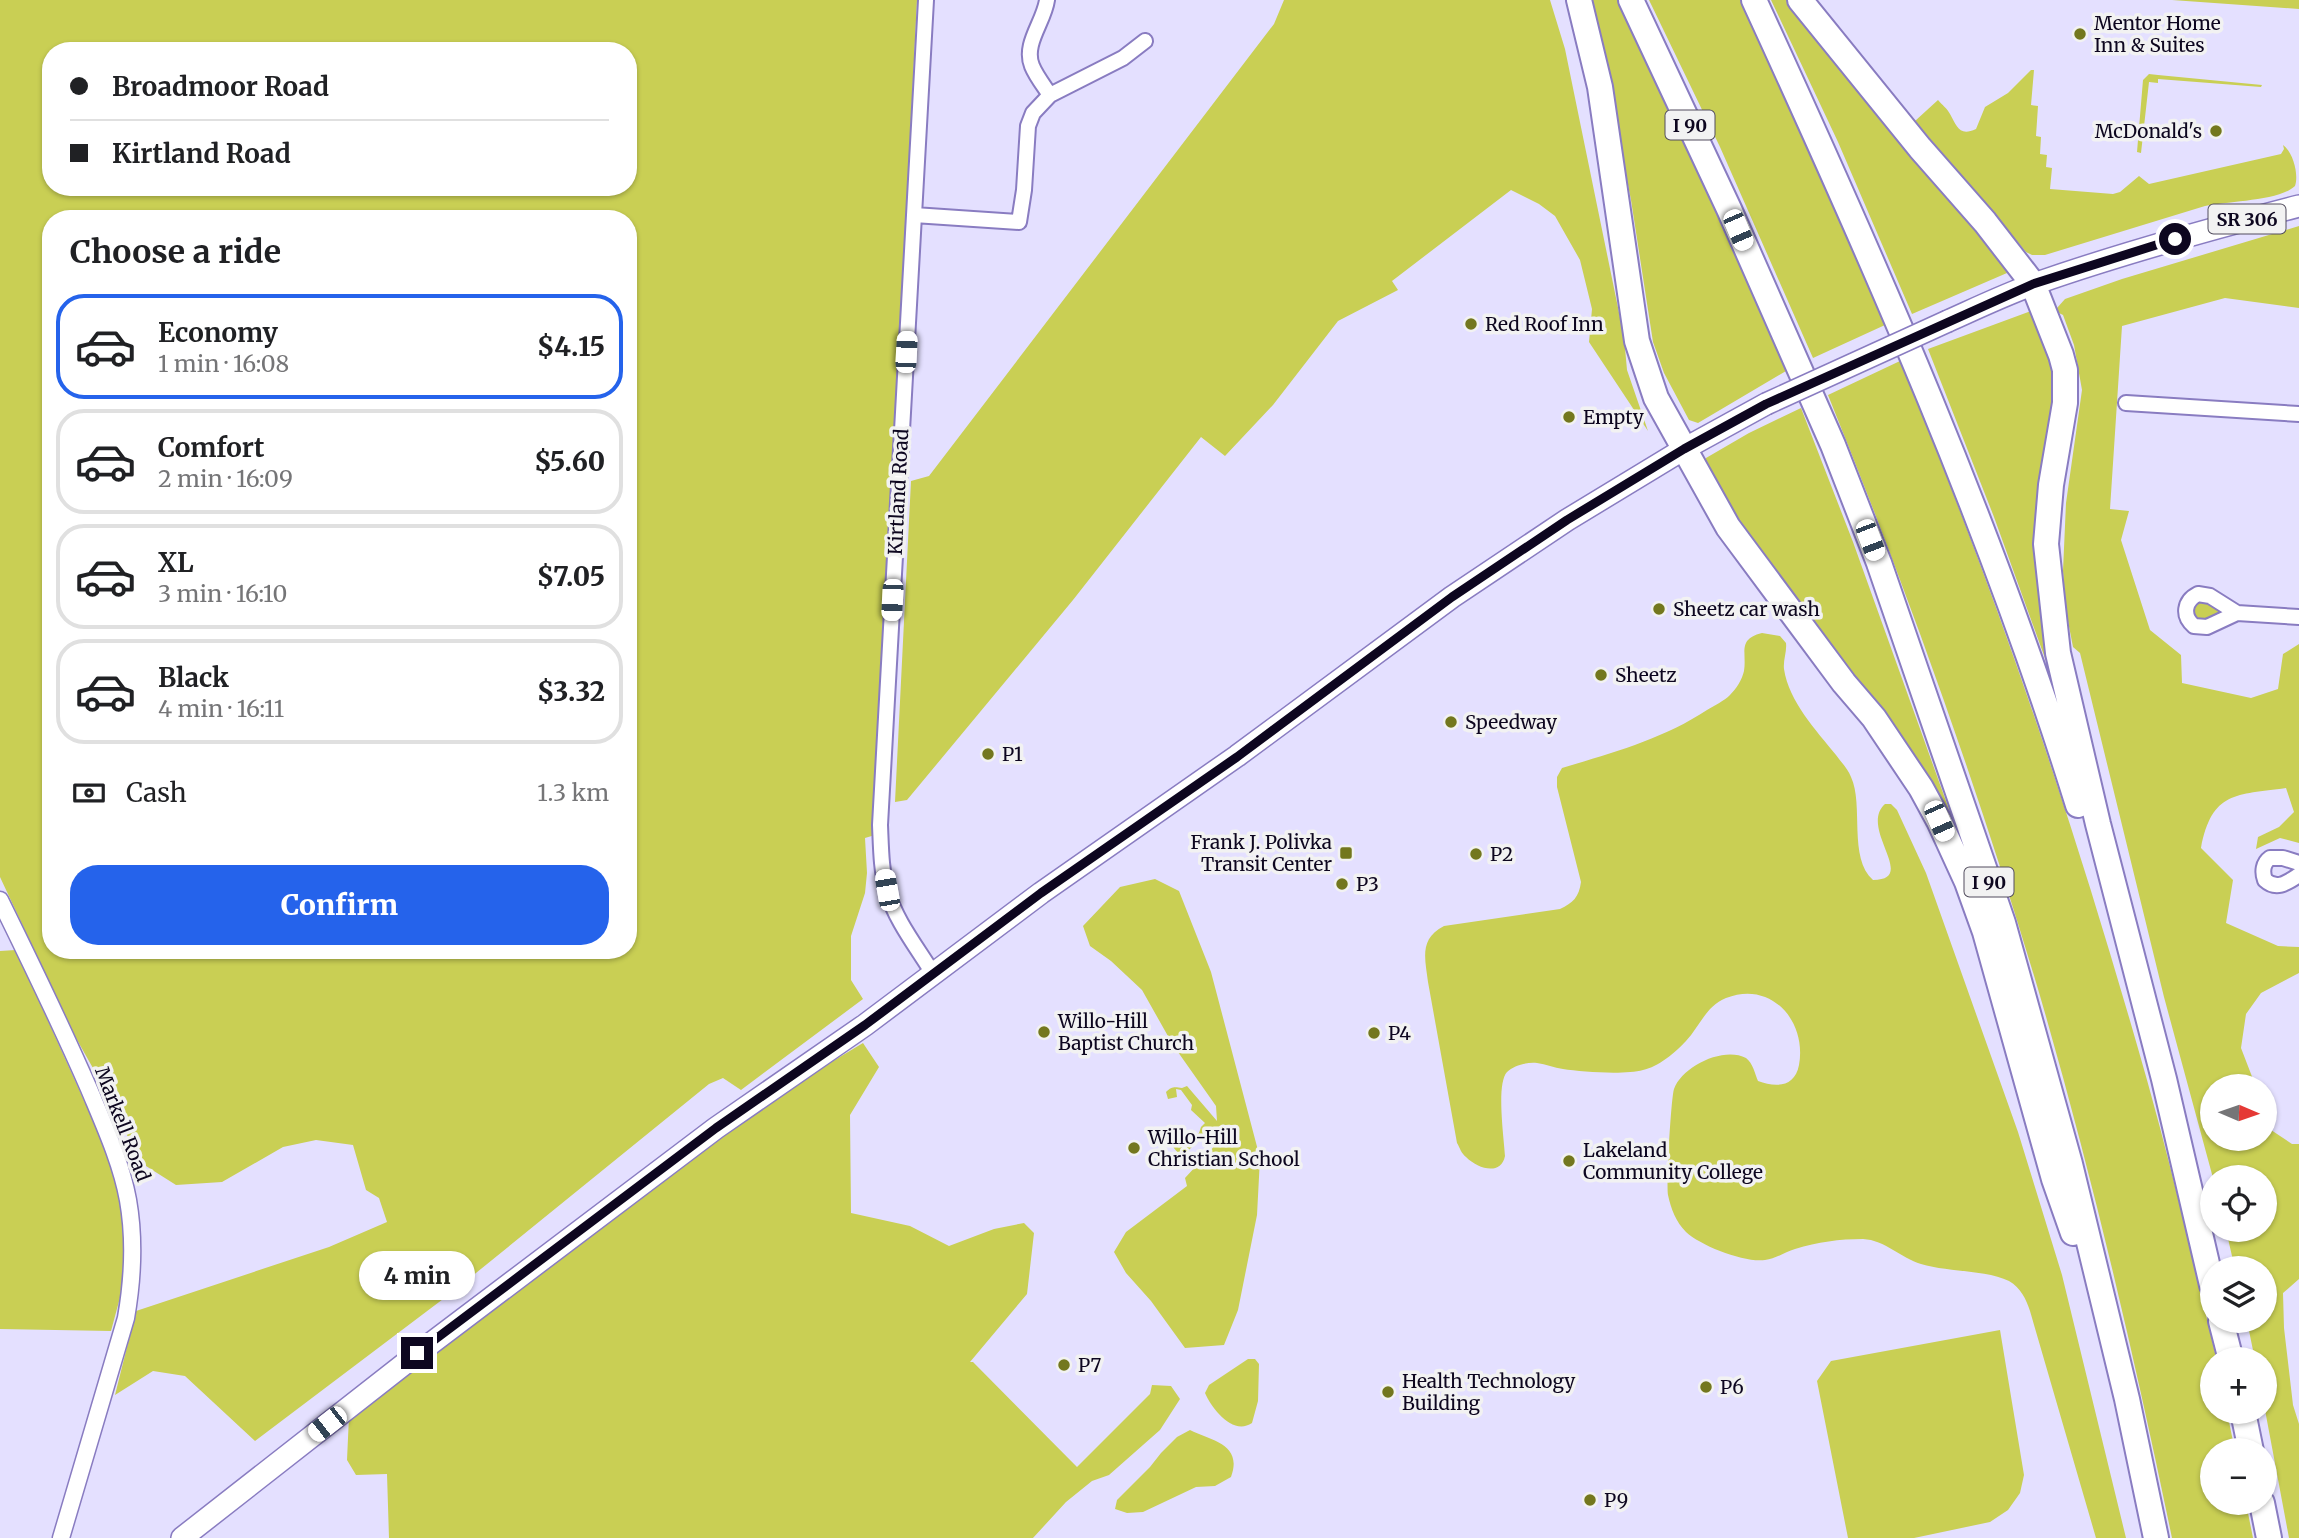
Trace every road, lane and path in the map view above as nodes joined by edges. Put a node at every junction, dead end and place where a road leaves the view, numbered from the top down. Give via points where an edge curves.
1 (926, 0) edge
2 (1047, 0) edge
3 (1578, 0) edge
4 (1631, 0) edge
5 (1754, 0) edge
6 (1800, 0) edge
7 (1145, 41) dead end
8 (1051, 95) junction
9 (2299, 206) edge
10 (914, 215) junction
11 (2033, 284) junction
12 (2126, 403) dead end
13 (2299, 414) edge
14 (1684, 449) junction
15 (2237, 613) dead end
16 (2299, 617) edge
17 (2299, 863) edge
18 (2299, 875) edge
19 (0, 900) edge
20 (932, 972) junction
21 (2164, 1079) junction
22 (2205, 1256) edge
23 (2115, 1353) junction
24 (2264, 1515) edge
25 (61, 1538) edge
26 (182, 1538) edge
27 (2156, 1538) edge
28 (2269, 1538) edge

1 - 10 street, Kirtland Road
2 - 8 street via 1029,55
3 - 14 highway via 1600,87 1637,341 1656,398
4 - 23 highway, I 90 via 1821,414 1879,563 2003,923 2070,1164
5 - 21 highway via 1837,180 1981,527 2048,707
6 - 11 highway
7 - 8 street via 1123,58
8 - 10 street via 1039,105 1028,126 1019,222
9 - 11 main road, SR 306
10 - 20 street, Kirtland Road via 880,825 887,890
11 - 14 main road, SR 306, bridge via 1766,404
11 - 21 highway via 2065,370 2065,403 2046,544 2058,653
12 - 13 street
14 - 20 main road, SR 306 via 1452,597 1237,757
14 - 23 highway via 1728,527 1874,718 1939,821 1984,932 2054,1179
15 - 16 street
17 - 18 street via 2270,858 2263,870 2265,880 2274,885
19 - 25 street, Markell Road via 61,1025 116,1154 132,1226 132,1283 126,1318
20 - 26 main road, SR 306 via 417,1353
21 - 22 highway
23 - 27 highway, I 90
24 - 28 highway

